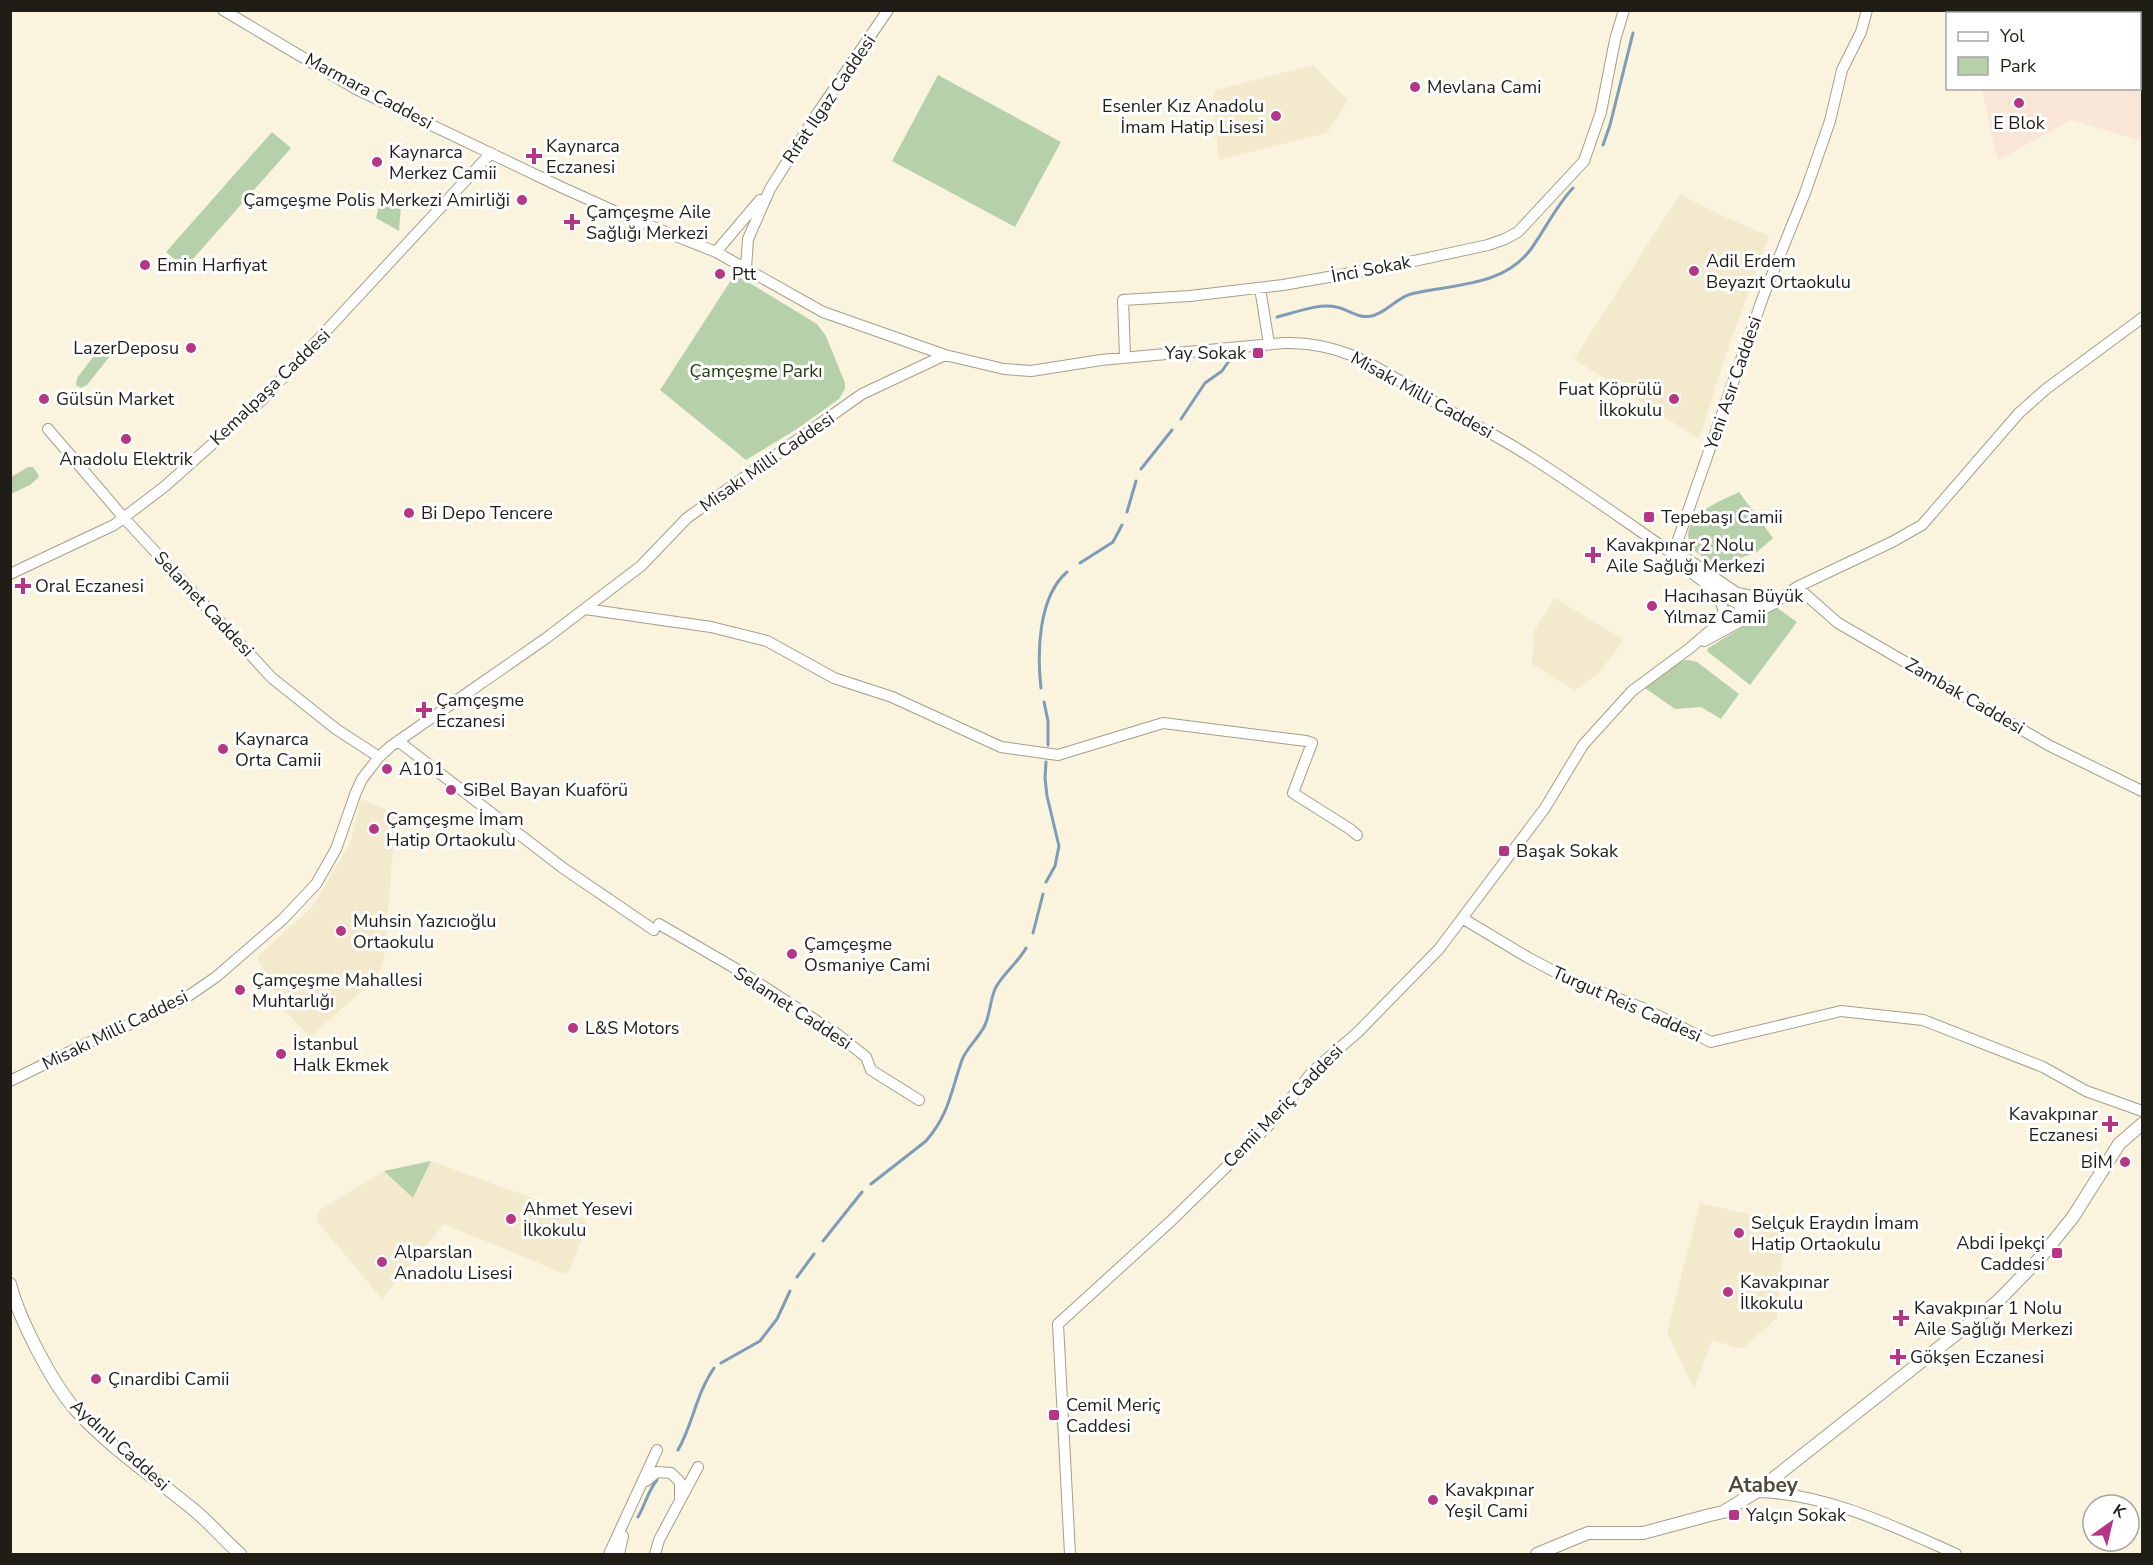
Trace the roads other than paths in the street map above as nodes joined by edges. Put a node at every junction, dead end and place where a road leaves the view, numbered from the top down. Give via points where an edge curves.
1 (223, 10) edge
2 (888, 10) edge
3 (1624, 10) edge
4 (1867, 10) edge
5 (491, 153) junction
6 (770, 189) junction
7 (716, 252) junction
8 (746, 268) junction
9 (1260, 288) junction
10 (2142, 318) edge
11 (1269, 344) junction
12 (945, 355) junction
13 (1125, 357) junction
14 (48, 429) dead end
15 (124, 518) junction
16 (1673, 554) junction
17 (10, 574) edge
18 (1797, 586) junction
19 (1715, 588) junction
20 (1737, 593) junction
21 (1769, 596) junction
22 (1744, 608) junction
23 (585, 609) junction
24 (1763, 609) junction
25 (1726, 629) junction
26 (1707, 633) junction
27 (1690, 648) junction
28 (398, 741) junction
29 (379, 757) junction
30 (2142, 791) edge
31 (1357, 835) dead end
32 (1462, 918) junction
33 (10, 1081) edge
34 (919, 1100) dead end
35 (2142, 1111) edge
36 (2142, 1124) edge
37 (10, 1284) edge
38 (657, 1450) dead end
39 (698, 1467) dead end
40 (642, 1485) junction
41 (1756, 1492) junction
42 (680, 1501) junction
43 (626, 1521) junction
44 (659, 1540) junction
45 (240, 1554) edge
46 (609, 1554) edge
47 (619, 1554) edge
48 (647, 1554) edge
49 (655, 1554) edge
50 (1070, 1554) edge
51 (1537, 1554) edge
52 (1956, 1554) edge

1 - 5 street, Marmara Caddesi via 356,89
2 - 6 street, Rıfat Ilgaz Caddesi
3 - 9 street, İnci Sokak via 1601,112 1584,161 1518,232 1505,239 1391,266
4 - 16 street, Yeni Asır Caddesi via 1842,70 1830,121 1805,193 1759,307
5 - 7 street, Marmara Caddesi via 623,215
5 - 15 street, Kemalpaşa Caddesi via 263,399
6 - 7 street, Rıfat Ilgaz Caddesi
6 - 8 street, Rıfat Ilgaz Caddesi via 748,239
7 - 8 street, Marmara Caddesi
8 - 12 street, Marmara Caddesi via 823,312
9 - 11 street
9 - 13 street, İnci Sokak via 1123,300
10 - 18 street via 2019,413 1922,525
11 - 13 street, Misakı Milli Caddesi
11 - 16 street, Misakı Milli Caddesi via 1323,346 1388,373 1530,456
12 - 13 street, Misakı Milli Caddesi via 1023,371
12 - 23 street, Misakı Milli Caddesi via 862,394 687,518 641,566
14 - 15 street, Selamet Caddesi
15 - 17 street, Kemalpaşa Caddesi
15 - 29 street, Selamet Caddesi via 272,678 336,729
16 - 19 street, Misakı Milli Caddesi via 1678,563
16 - 20 street, Misakı Milli Caddesi via 1683,556
18 - 21 street
18 - 24 street
18 - 30 street, Zambak Caddesi via 1838,623 2050,746
19 - 22 street, Misakı Milli Caddesi
19 - 26 street via 1724,612 1719,623
20 - 21 street, Misakı Milli Caddesi
20 - 22 street
21 - 22 street
22 - 24 street
22 - 25 street
22 - 26 street
23 - 28 street, Misakı Milli Caddesi
23 - 31 street via 711,627 767,641 834,678 892,697 1001,747 1058,755 1163,723 1306,741 1312,743 1293,793
24 - 25 street
25 - 27 street
26 - 27 street
27 - 32 street, Cemii Meriç Caddesi via 1632,691 1582,745 1545,808
28 - 29 street, Misakı Milli Caddesi
28 - 34 street, Selamet Caddesi via 563,868 656,927 738,970 837,1034 866,1057 871,1070
29 - 33 street, Misakı Milli Caddesi via 356,792 336,849 316,884 275,926 216,977 181,1001
32 - 35 street, Turgut Reis Caddesi via 1572,981 1643,1008 1711,1042 1841,1011 1923,1020 2043,1067 2086,1091
32 - 50 street, Cemii Meriç Caddesi via 1438,949 1366,1024 1313,1071 1270,1124 1172,1221 1058,1324
36 - 41 main road via 2119,1143 2073,1217 2040,1258 1998,1300
37 - 45 main road, Aydınlı Caddesi via 37,1348 75,1409
38 - 40 street
39 - 42 street
40 - 42 street via 657,1472 671,1473 680,1482
40 - 43 street
41 - 51 main road via 1723,1512 1643,1533 1588,1533
41 - 52 street via 1782,1492 1850,1509
42 - 44 street
43 - 46 street
43 - 47 street
44 - 48 street
44 - 49 street

